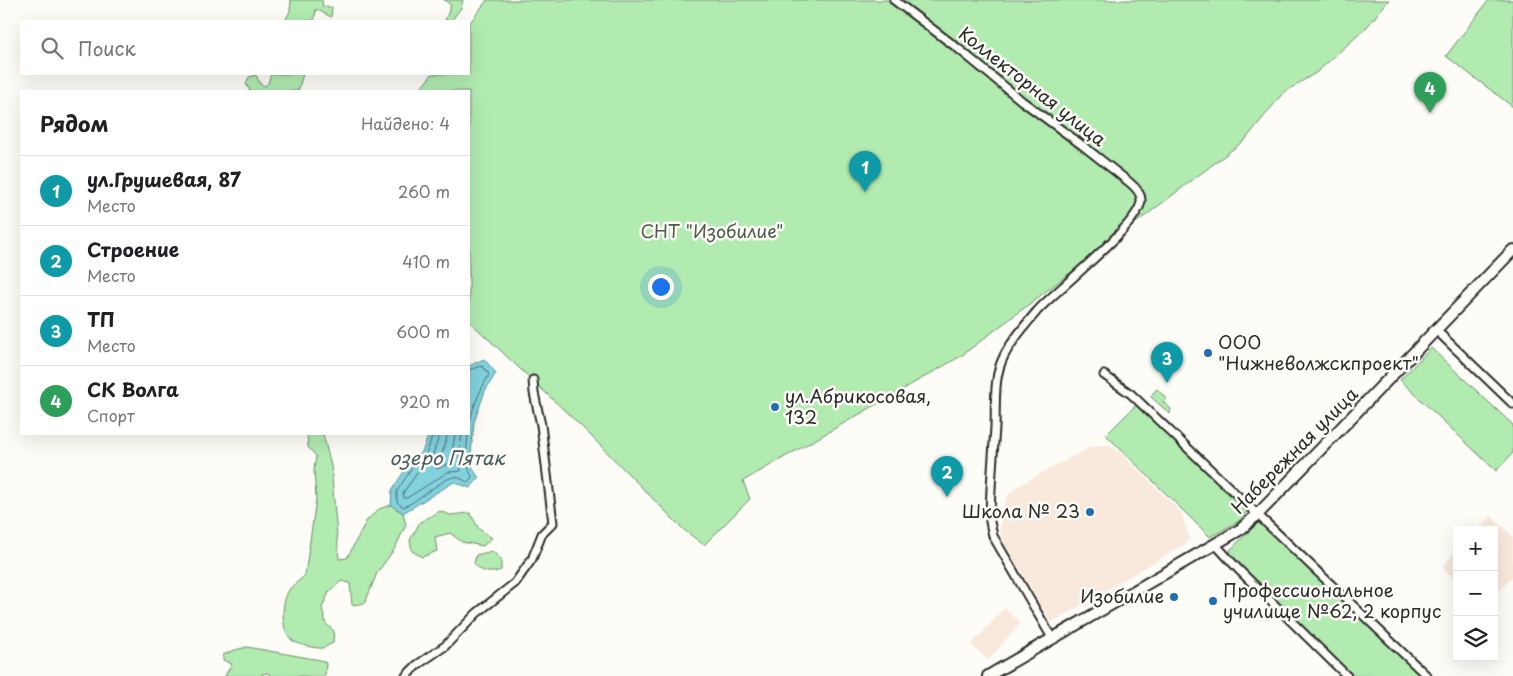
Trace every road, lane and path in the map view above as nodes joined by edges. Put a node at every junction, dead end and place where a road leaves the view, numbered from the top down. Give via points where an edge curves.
1 (894, 0) edge
2 (1513, 250) edge
3 (1436, 330) junction
4 (1104, 375) dead end
5 (534, 380) dead end
6 (1513, 404) edge
7 (1258, 514) junction
8 (1216, 545) junction
9 (1052, 638) junction
10 (406, 676) edge
11 (988, 676) edge
12 (1347, 676) edge
13 (1427, 676) edge

1 - 9 street, Коллекторная улица via 1129,182 1142,199 1133,218 1117,236 1039,310 1010,346 998,372 990,522 993,536
2 - 3 street, Набережная улица
3 - 6 street
3 - 7 street, Набережная улица
4 - 7 street via 1131,394
5 - 10 street via 553,523 542,534 532,559 515,583
7 - 8 street, Набережная улица
7 - 13 street
8 - 9 street, Набережная улица
8 - 12 street
9 - 11 street, Набережная улица

